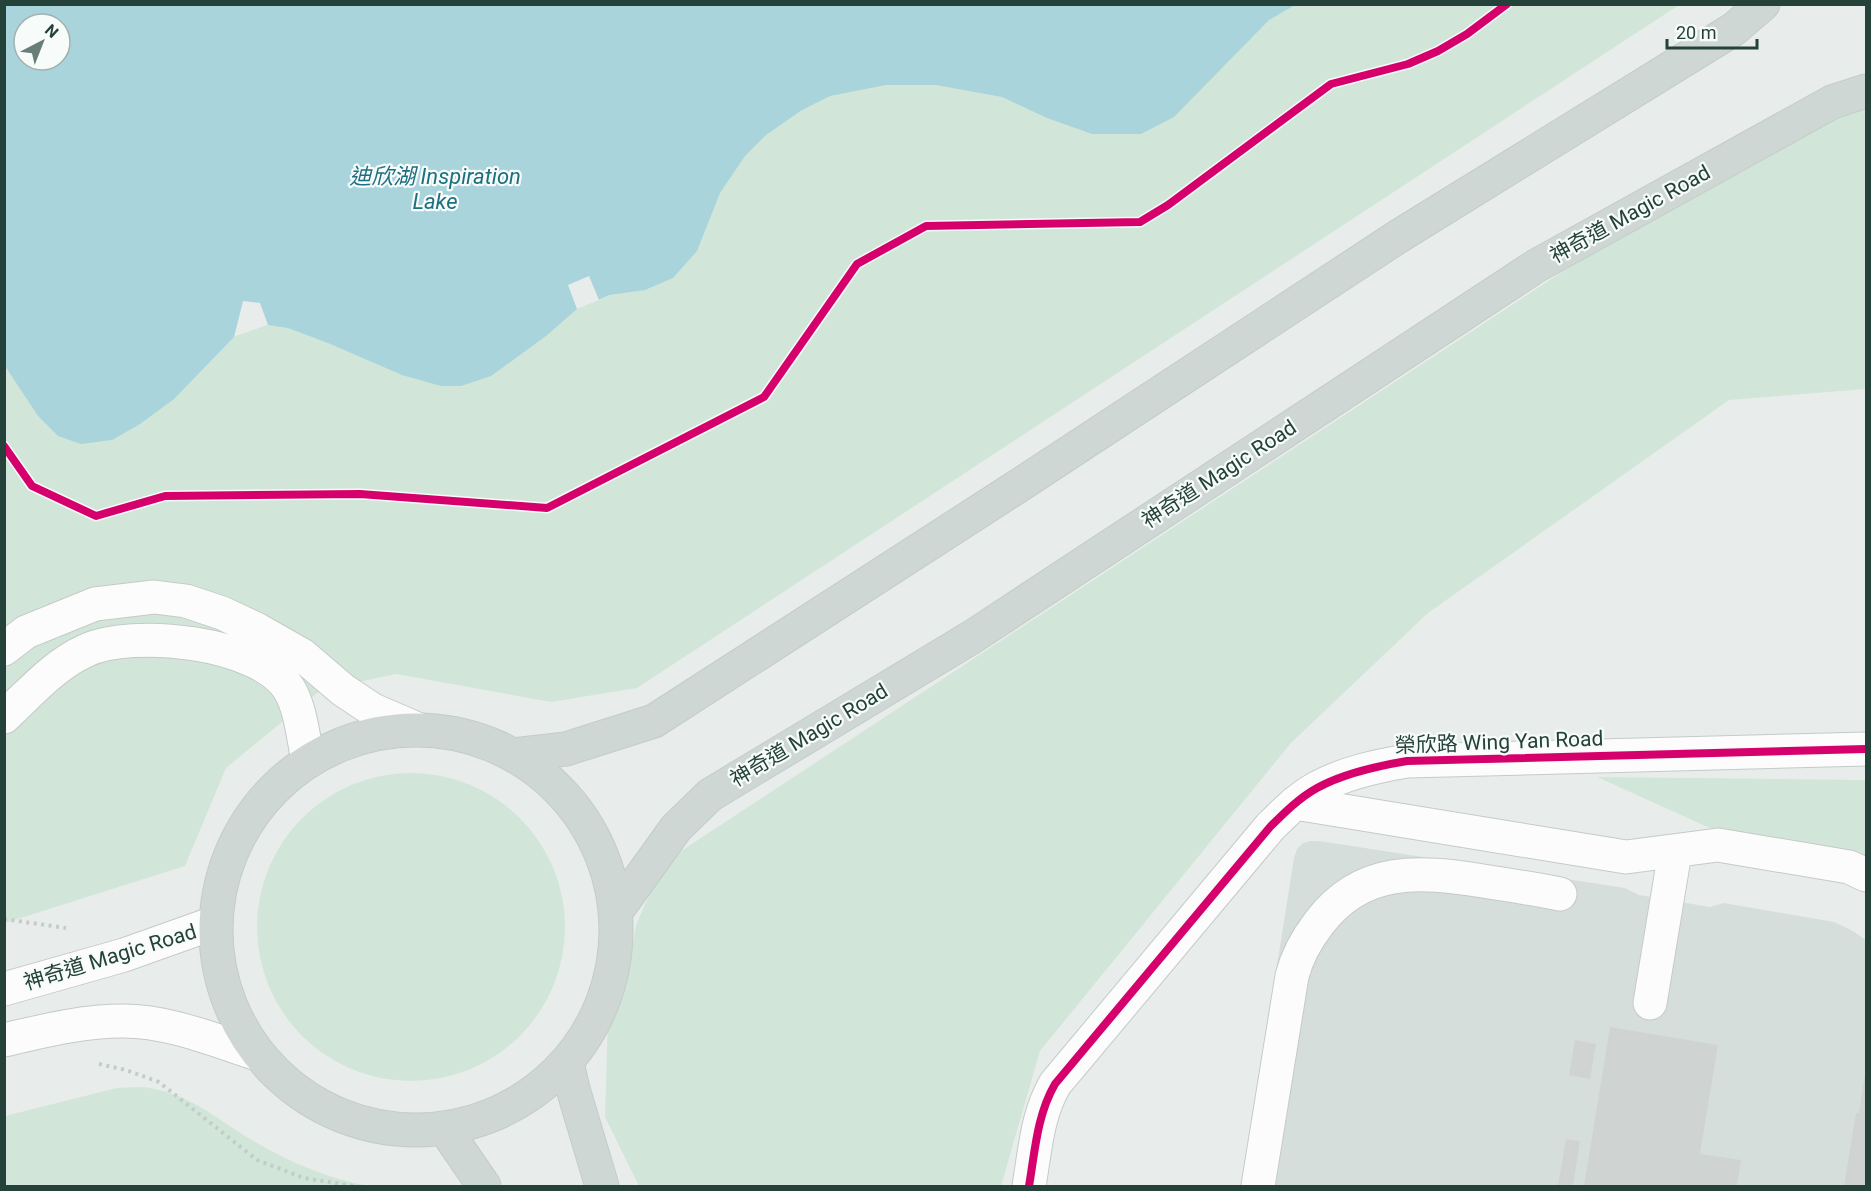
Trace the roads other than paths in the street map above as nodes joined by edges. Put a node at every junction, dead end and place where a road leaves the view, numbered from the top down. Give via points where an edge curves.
1 (1763, 4) edge
2 (1866, 91) edge
3 (4, 649) edge
4 (4, 717) edge
5 (417, 729) junction
6 (1866, 749) edge
7 (513, 755) junction
8 (308, 760) junction
9 (1295, 803) junction
10 (1675, 852) junction
11 (1866, 874) edge
12 (1560, 894) dead end
13 (615, 913) junction
14 (214, 924) junction
15 (4, 989) edge
16 (1650, 1003) dead end
17 (4, 1041) edge
18 (257, 1054) junction
19 (567, 1063) junction
20 (445, 1129) junction
21 (484, 1186) edge
22 (602, 1186) edge
23 (1029, 1186) edge
24 (1258, 1186) edge

1 - 7 main road via 1734,29 1399,236 654,721 566,749
2 - 13 main road, 神奇道 Magic Road via 1832,102 1536,266 972,637 710,795 676,828
3 - 5 street via 26,632 95,604 154,597 186,601 258,630 302,655 374,710
4 - 8 street via 60,667 85,651 134,641 177,642 243,655 269,670 289,689
5 - 7 main road via 456,734
5 - 8 main road via 369,735 334,746
6 - 9 street, 榮欣路 Wing Yan Road via 1407,761 1347,776 1317,788
7 - 13 main road via 546,778 573,807 598,847 609,877
8 - 14 main road via 276,785 249,817 224,867
9 - 10 street via 1626,857
9 - 23 street, 榮欣路 Wing Yan Road via 1270,827 1055,1084 1040,1117
10 - 11 street via 1718,845 1849,867
10 - 16 street
12 - 24 street via 1450,876 1408,874 1370,883 1338,902 1304,944 1292,976
13 - 19 main road via 616,945 606,996 590,1031
14 - 15 street, 神奇道 Magic Road via 124,956
14 - 18 main road via 219,970 233,1014
17 - 18 street via 67,1026 125,1021 199,1035
18 - 20 main road via 291,1087 331,1112 376,1127
19 - 20 main road via 540,1089 485,1119
19 - 22 main road
20 - 21 main road

